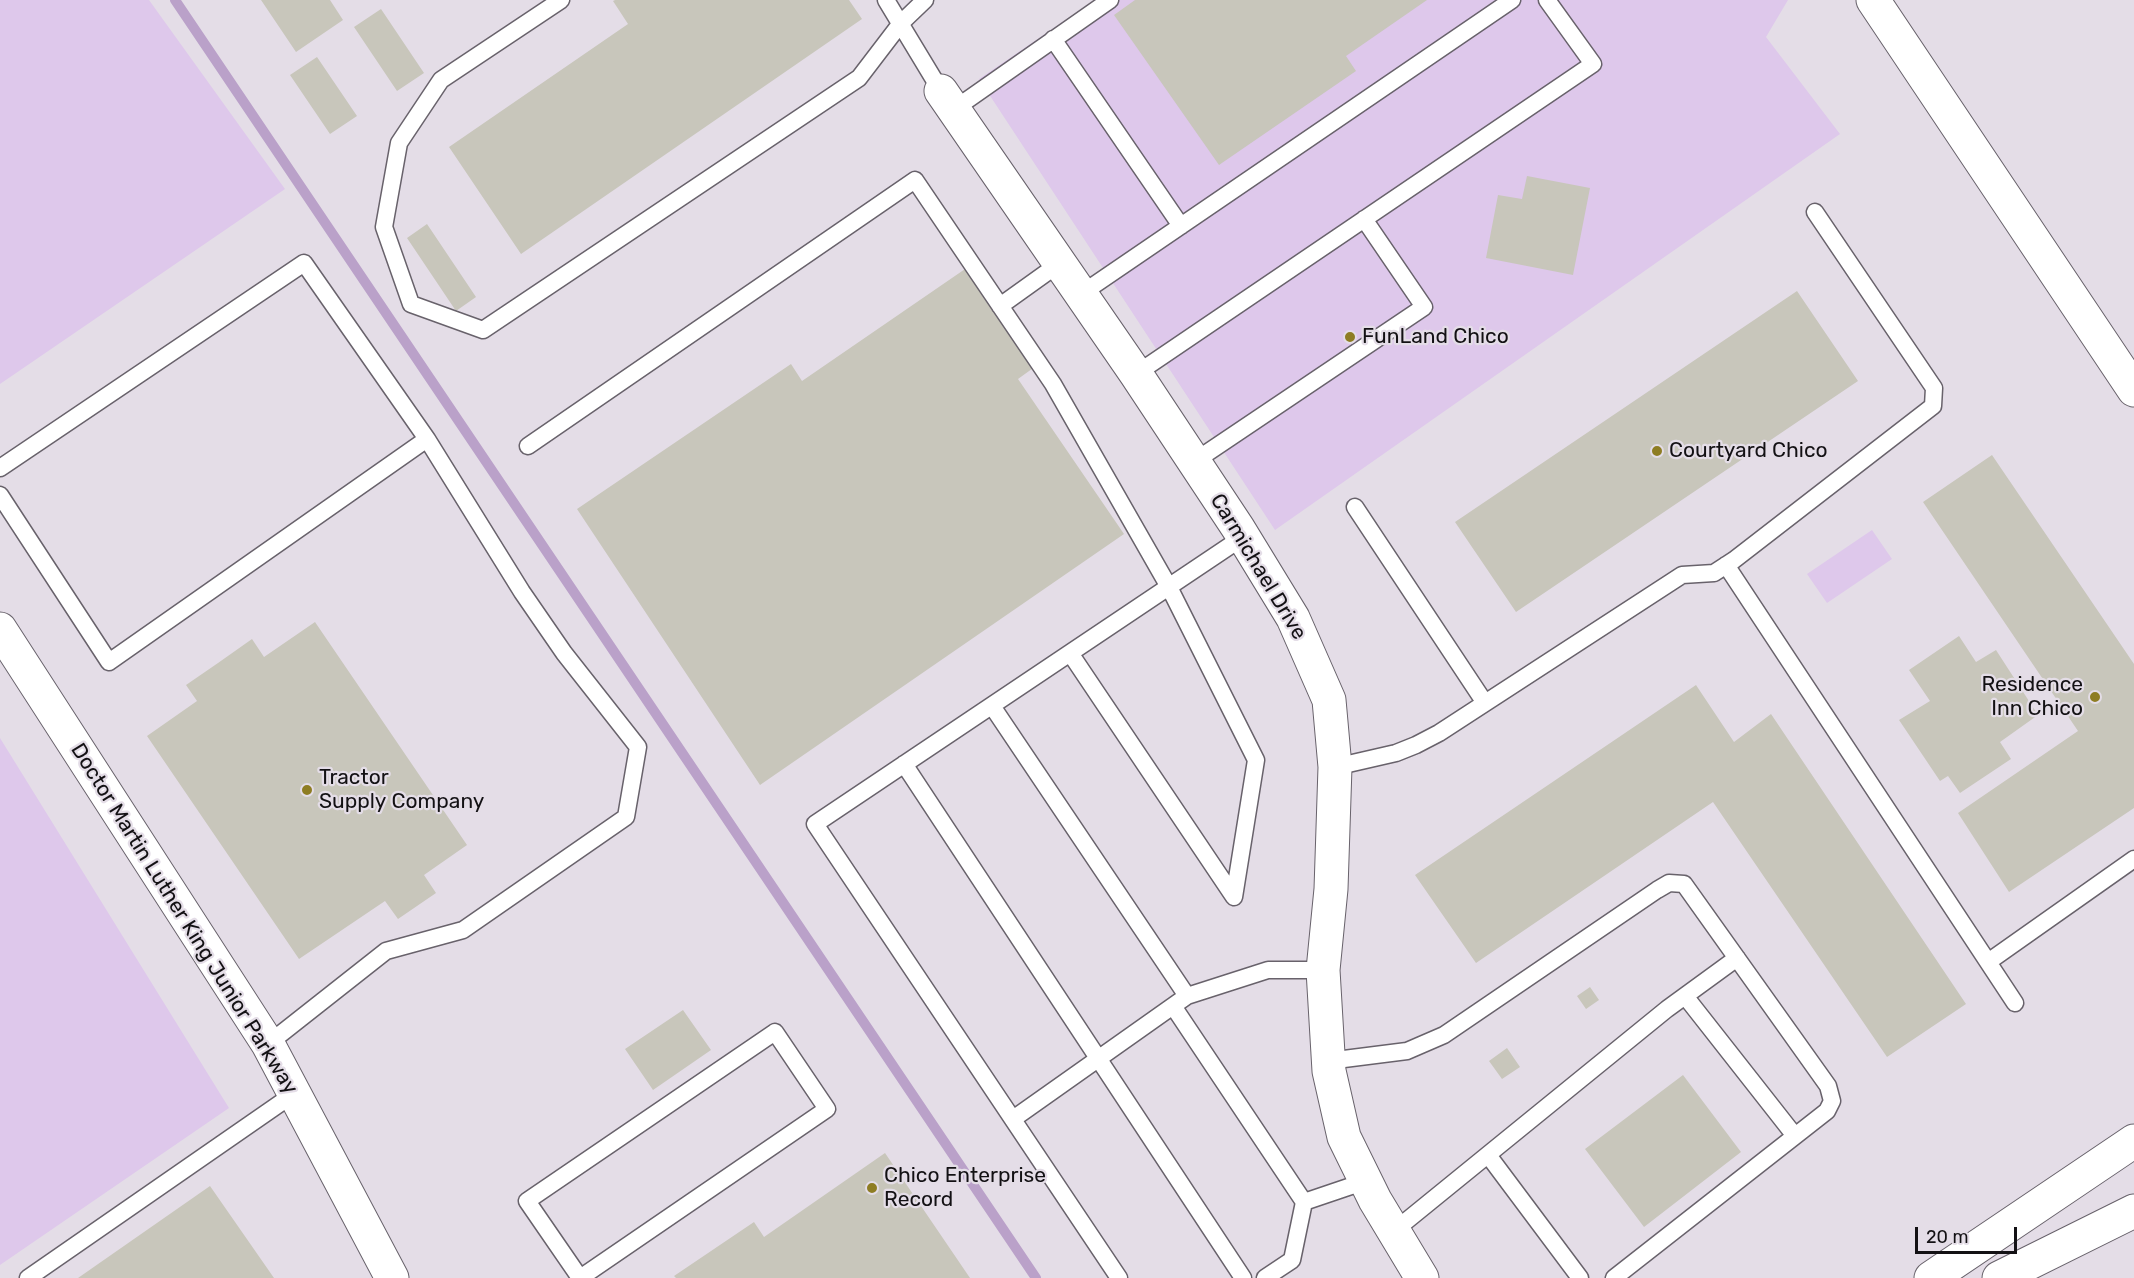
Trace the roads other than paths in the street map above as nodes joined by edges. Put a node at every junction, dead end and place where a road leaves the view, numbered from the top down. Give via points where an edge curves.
1 (561, 0) edge
2 (886, 0) edge
3 (925, 0) edge
4 (1110, 0) edge
5 (1512, 0) edge
6 (1547, 0) edge
7 (1873, 0) edge
8 (902, 23) junction
9 (1053, 39) junction
10 (947, 100) junction
11 (1815, 212) dead end
12 (1364, 219) junction
13 (1181, 226) junction
14 (1060, 263) junction
15 (1081, 294) junction
16 (1000, 306) junction
17 (1136, 374) junction
18 (2134, 390) edge
19 (428, 439) junction
20 (528, 446) dead end
21 (1195, 461) junction
22 (0, 468) edge
23 (0, 495) edge
24 (1355, 507) dead end
25 (1243, 537) junction
26 (1726, 565) junction
27 (1169, 587) junction
28 (0, 629) edge
29 (1070, 653) junction
30 (1485, 703) junction
31 (992, 706) junction
32 (904, 764) junction
33 (1335, 767) junction
34 (2134, 859) edge
35 (1737, 958) junction
36 (1988, 962) junction
37 (1323, 970) junction
38 (1685, 996) junction
39 (1180, 1001) junction
40 (2015, 1003) dead end
41 (268, 1044) junction
42 (1098, 1059) junction
43 (1328, 1061) junction
44 (295, 1093) junction
45 (1013, 1119) junction
46 (1795, 1136) junction
47 (2134, 1141) edge
48 (1488, 1155) junction
49 (1366, 1181) junction
50 (1304, 1202) junction
51 (2134, 1211) edge
52 (1394, 1231) junction
53 (28, 1278) edge
54 (392, 1278) edge
55 (580, 1278) edge
56 (1119, 1278) edge
57 (1243, 1278) edge
58 (1265, 1278) edge
59 (1421, 1278) edge
60 (1580, 1278) edge
61 (1614, 1278) edge
62 (1931, 1278) edge
63 (1999, 1278) edge

1 - 8 lane via 441,80 399,143 384,227 411,304 483,330 858,78
2 - 8 lane
3 - 8 lane
4 - 9 lane
5 - 13 lane
6 - 12 lane via 1593,64
7 - 18 main road
8 - 10 lane
9 - 10 lane
9 - 13 lane
10 - 14 main road, Carmichael Drive
11 - 26 lane via 1934,388 1933,406
12 - 17 lane
12 - 21 lane via 1424,307
13 - 15 lane
14 - 15 main road, Carmichael Drive
14 - 16 lane
15 - 17 main road, Carmichael Drive
16 - 20 lane via 915,180
16 - 27 lane via 1053,384
17 - 21 main road, Carmichael Drive
19 - 22 lane via 304,263
19 - 23 lane via 109,662
19 - 41 lane via 564,653 638,747 626,817 463,930 386,951
21 - 25 main road, Carmichael Drive
24 - 30 lane
25 - 27 lane
25 - 33 main road, Carmichael Drive via 1293,618 1329,700
26 - 30 lane via 1714,573 1682,575
26 - 36 lane
27 - 29 lane
27 - 29 lane via 1256,760 1234,897
28 - 41 main road, Doctor Martin Luther King Junior Parkway
29 - 31 lane
30 - 33 lane via 1416,745
31 - 32 lane
31 - 39 lane
32 - 42 lane
32 - 45 lane via 815,824
33 - 37 main road, Carmichael Drive via 1331,889
34 - 36 lane
35 - 38 lane
35 - 43 lane via 1684,884 1669,884 1444,1035 1407,1051
35 - 46 lane via 1828,1086 1832,1101 1827,1111
36 - 40 lane
37 - 39 lane via 1268,970
37 - 43 main road, Carmichael Drive
38 - 46 lane
38 - 48 lane
39 - 42 lane
39 - 50 lane
41 - 44 main road, Doctor Martin Luther King Junior Parkway
42 - 45 lane
42 - 57 lane
43 - 49 main road, Carmichael Drive via 1344,1137
44 - 53 lane
44 - 54 main road, Doctor Martin Luther King Junior Parkway
45 - 56 lane
46 - 61 lane
47 - 62 main road
48 - 52 lane
48 - 60 lane
49 - 50 lane
49 - 52 main road, Carmichael Drive
50 - 58 lane via 1292,1260
51 - 63 main road
52 - 59 main road, Carmichael Drive
55 - 55 lane via 827,1109 775,1032 527,1201

